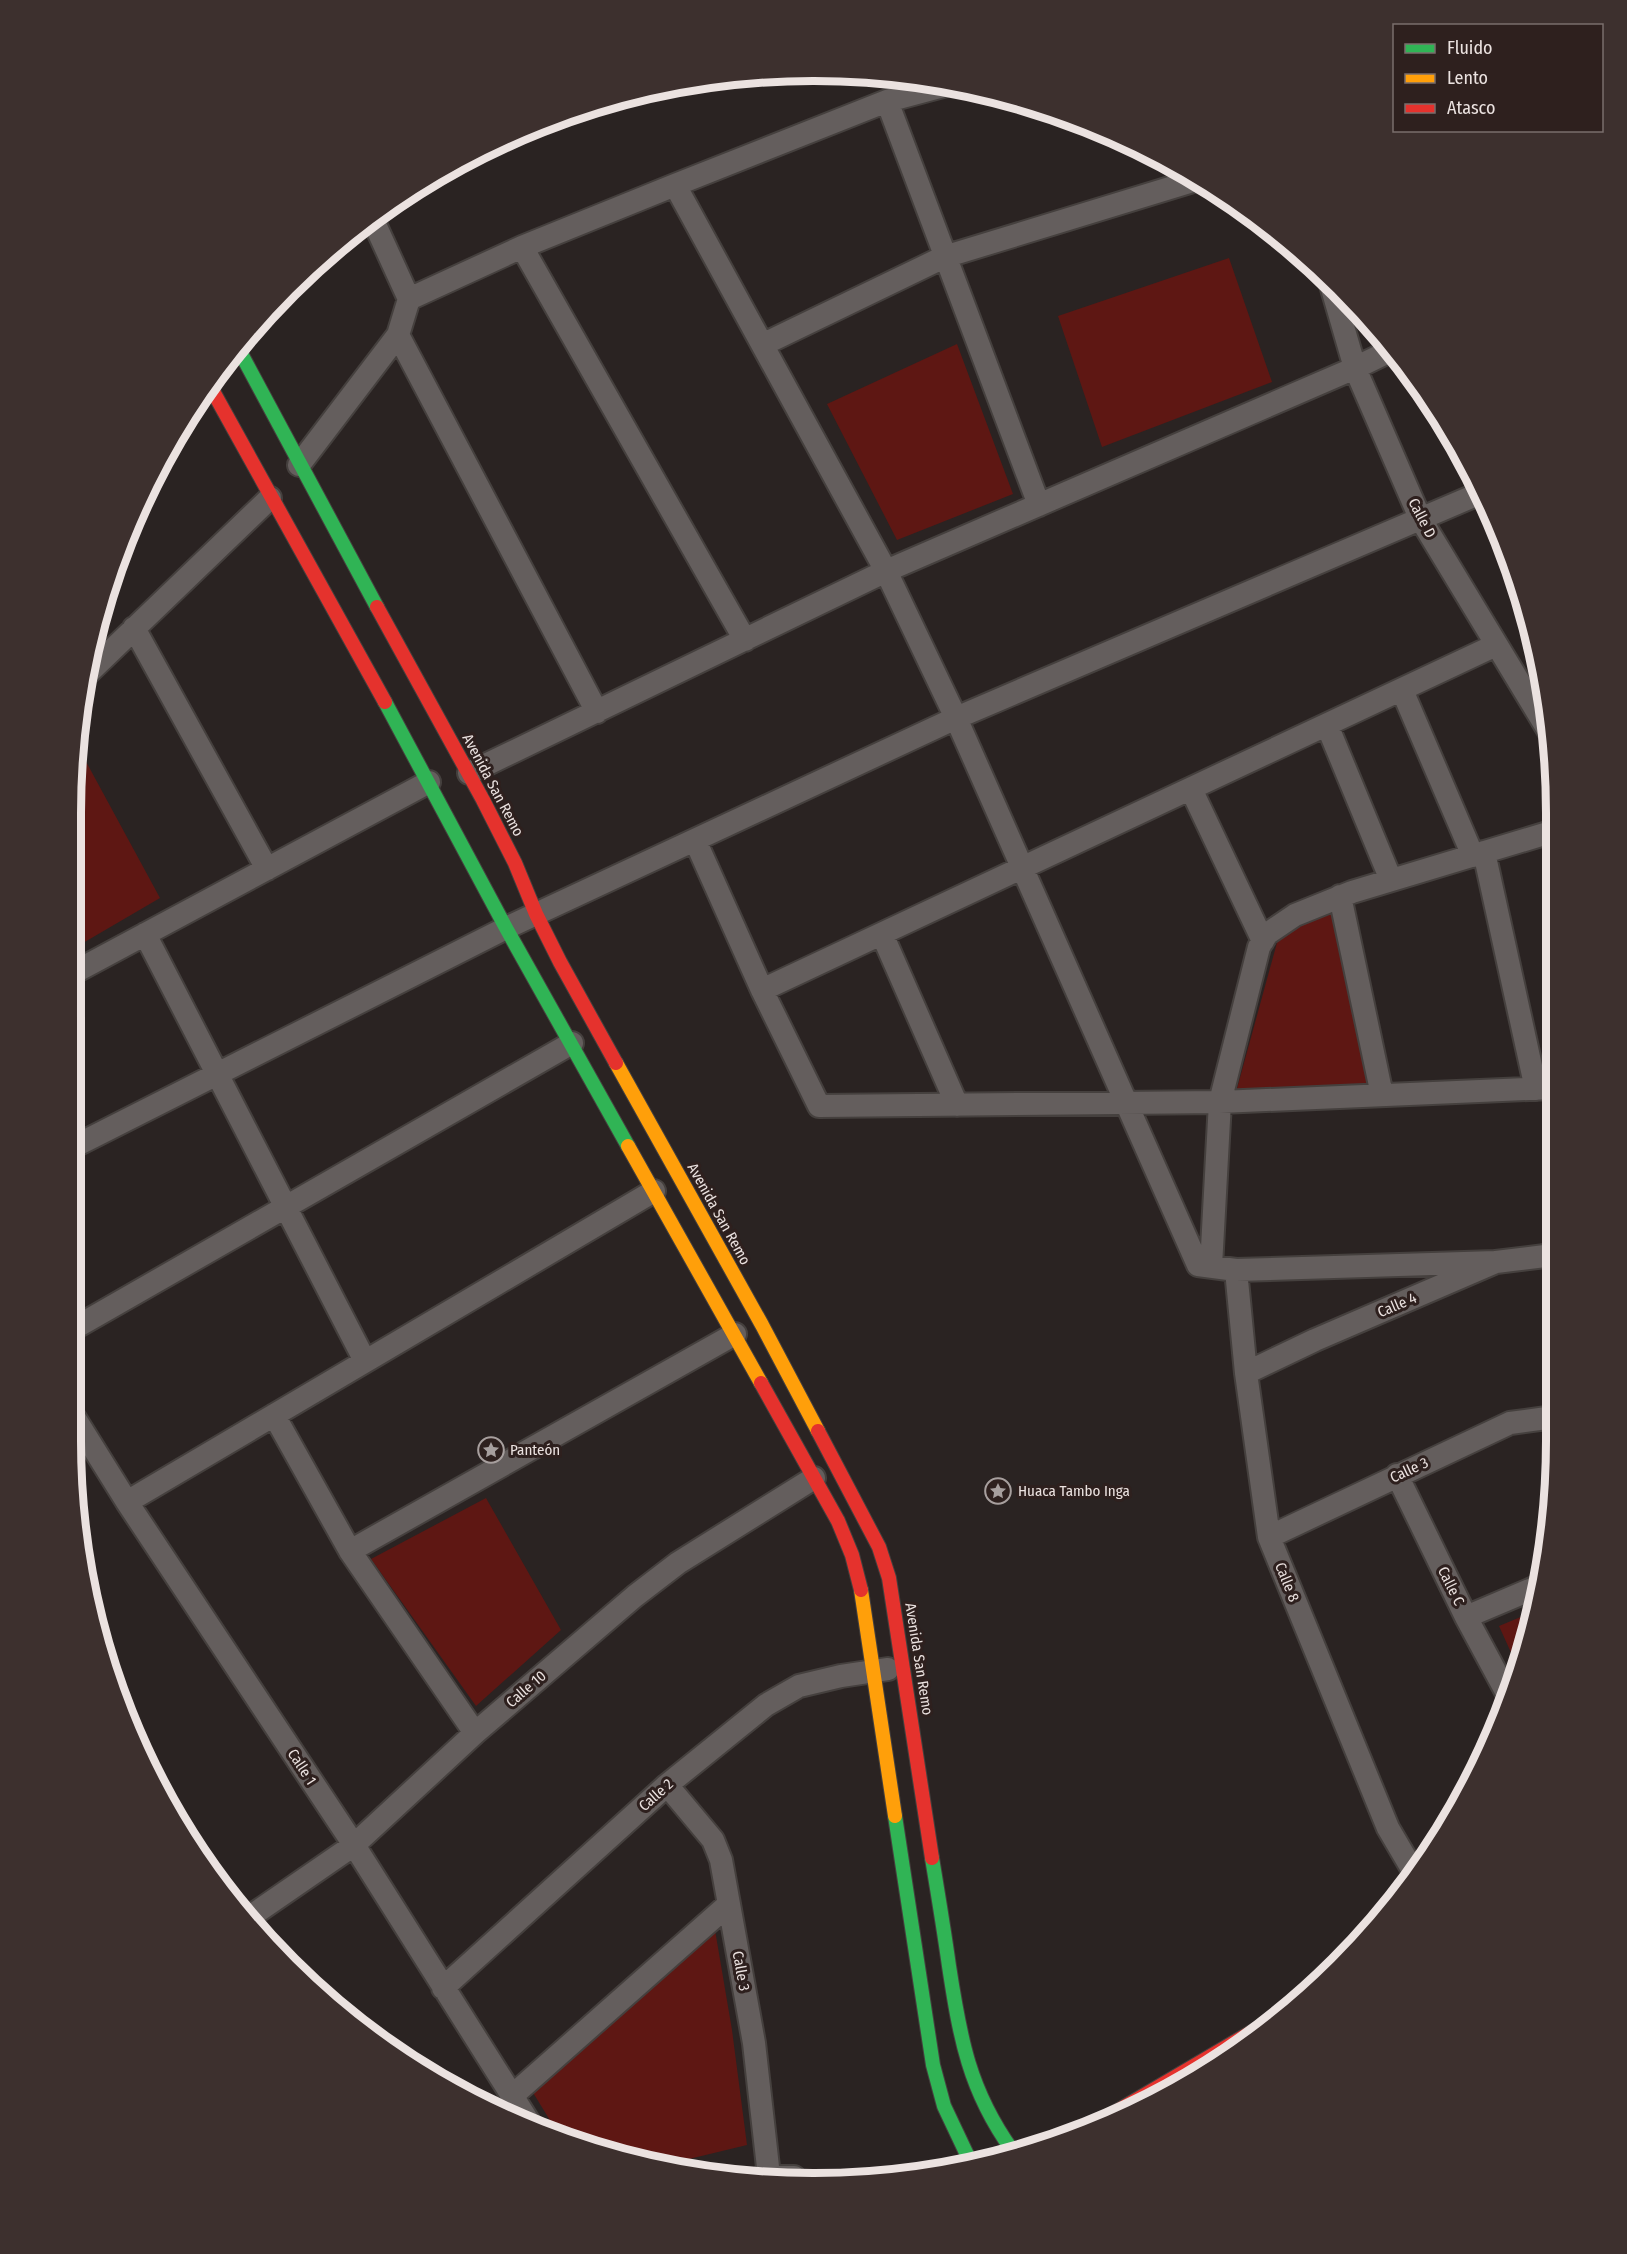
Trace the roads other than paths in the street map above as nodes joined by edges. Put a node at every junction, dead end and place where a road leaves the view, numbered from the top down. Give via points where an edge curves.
1 (928, 90) edge
2 (887, 101) junction
3 (1186, 183) edge
4 (675, 185) junction
5 (376, 226) edge
6 (522, 247) junction
7 (944, 256) junction
8 (409, 300) junction
9 (1336, 301) edge
10 (398, 335) junction
11 (764, 344) junction
12 (1383, 354) edge
13 (242, 356) edge
14 (1355, 368) junction
15 (212, 396) edge
16 (299, 465) junction
17 (1473, 496) edge
18 (270, 498) junction
19 (1039, 505) junction
20 (1420, 518) junction
21 (886, 571) junction
22 (134, 628) junction
23 (745, 640) junction
24 (1496, 645) junction
25 (96, 665) edge
26 (1402, 690) junction
27 (597, 711) junction
28 (1540, 716) edge
29 (956, 718) junction
30 (1327, 725) junction
31 (469, 773) junction
32 (429, 782) junction
33 (1191, 789) junction
34 (1546, 834) edge
35 (695, 840) junction
36 (1479, 854) junction
37 (267, 869) junction
38 (1021, 869) junction
39 (1391, 880) junction
40 (1340, 896) junction
41 (536, 915) junction
42 (506, 928) junction
43 (145, 934) junction
44 (882, 934) junction
45 (1263, 941) junction
46 (81, 968) edge
47 (762, 990) junction
48 (572, 1043) junction
49 (217, 1074) junction
50 (1544, 1088) edge
51 (1382, 1095) junction
52 (1220, 1102) junction
53 (1127, 1104) junction
54 (957, 1105) junction
55 (81, 1142) edge
56 (654, 1191) junction
57 (286, 1207) junction
58 (1546, 1256) edge
59 (1496, 1262) junction
60 (1211, 1266) junction
61 (1236, 1270) junction
62 (81, 1324) edge
63 (735, 1334) junction
64 (365, 1360) junction
65 (1246, 1373) junction
66 (274, 1415) junction
67 (1546, 1418) edge
68 (81, 1429) edge
69 (1397, 1475) junction
70 (814, 1478) junction
71 (127, 1502) junction
72 (1269, 1537) junction
73 (350, 1551) junction
74 (1530, 1590) edge
75 (1466, 1617) junction
76 (904, 1667) junction
77 (873, 1672) junction
78 (1503, 1686) edge
79 (476, 1733) junction
80 (667, 1785) junction
81 (354, 1845) junction
82 (1410, 1865) edge
83 (729, 1904) junction
84 (255, 1913) edge
85 (443, 1988) junction
86 (512, 2096) junction
87 (522, 2112) edge
88 (1009, 2146) edge
89 (967, 2156) edge
90 (765, 2171) edge

1 - 2 street
2 - 4 street
2 - 7 street
3 - 7 street
4 - 6 street
4 - 11 street
5 - 8 street
6 - 8 street
6 - 23 street
7 - 11 street
7 - 19 street
8 - 10 street
9 - 14 street, Calle D
10 - 16 street
10 - 27 street
11 - 21 street
12 - 14 street
13 - 16 main road, Avenida San Remo
14 - 19 street
14 - 20 street, Calle D
15 - 18 main road
16 - 31 main road, Avenida San Remo
17 - 20 street
18 - 22 street
18 - 32 main road
19 - 21 street
20 - 24 street, Calle D
20 - 29 street
21 - 23 street
21 - 29 street
22 - 25 street
22 - 37 street
23 - 27 street
24 - 26 street
24 - 28 street, Calle D
26 - 30 street
26 - 36 street
27 - 31 street
29 - 35 street
29 - 38 street
30 - 33 street
30 - 39 street
31 - 41 main road, Avenida San Remo via 515,863
32 - 37 street
32 - 42 main road
33 - 38 street
33 - 45 street
34 - 36 street
35 - 41 street
35 - 47 street
36 - 39 street
36 - 50 street
37 - 43 street
38 - 44 street
38 - 53 street
39 - 40 street
40 - 45 street via 1295,915
40 - 51 street
41 - 42 street
41 - 76 main road, Avenida San Remo via 866,1520 889,1578
42 - 48 main road
42 - 49 street
43 - 46 street
43 - 49 street
44 - 47 street
44 - 54 street
45 - 52 street
47 - 54 street via 819,1106
48 - 56 main road
48 - 57 street
49 - 55 street
49 - 57 street
50 - 51 street
51 - 52 street
52 - 53 street
52 - 60 street
53 - 54 street
53 - 60 street via 1198,1265
56 - 63 main road
56 - 64 street
57 - 62 street
57 - 64 street
58 - 59 street, Calle 4
59 - 61 street
59 - 65 street, Calle 4
60 - 61 street
61 - 65 street, Calle 8
63 - 70 main road
63 - 73 street
64 - 66 street
65 - 72 street, Calle 8
66 - 71 street
66 - 73 street
67 - 69 street, Calle 3 via 1510,1423
68 - 71 street, Calle 1
69 - 72 street, Calle 3
69 - 75 street, Calle C
70 - 77 main road via 852,1555 860,1582
70 - 79 street, Calle 10 via 678,1563
71 - 81 street, Calle 1
72 - 82 street, Calle 8 via 1388,1828
73 - 79 street
74 - 75 street
75 - 78 street, Calle C
76 - 77 street, Calle 2
76 - 88 main road, Avenida San Remo via 966,2062 978,2096
77 - 80 street, Calle 2 via 799,1686 766,1704
77 - 89 main road via 933,2065 944,2106
79 - 81 street, Calle 10
80 - 83 street, Calle 3 via 713,1840 722,1860
80 - 85 street, Calle 2
81 - 84 street, Calle 10
81 - 85 street, Calle 1
83 - 86 street
83 - 90 street, Calle 3 via 754,2043
85 - 86 street, Calle 1
86 - 87 street, Calle 1

